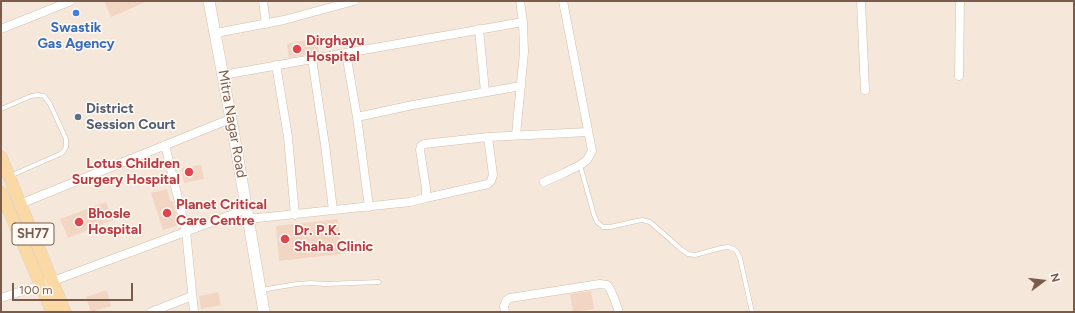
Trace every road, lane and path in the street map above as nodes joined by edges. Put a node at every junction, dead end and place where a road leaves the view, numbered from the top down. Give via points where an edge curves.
1 (71, 1) edge
2 (209, 1) edge
3 (263, 1) edge
4 (354, 1) edge
5 (520, 1) edge
6 (563, 1) edge
7 (861, 1) edge
8 (960, 1) edge
9 (337, 3) edge
10 (523, 22) junction
11 (266, 24) junction
12 (1, 29) edge
13 (479, 29) junction
14 (216, 33) junction
15 (346, 53) junction
16 (312, 59) junction
17 (276, 65) junction
18 (223, 75) junction
19 (959, 76) dead end
20 (522, 86) junction
21 (865, 90) dead end
22 (485, 92) junction
23 (1, 109) edge
24 (357, 117) junction
25 (230, 119) junction
26 (588, 132) junction
27 (516, 136) junction
28 (488, 137) junction
29 (164, 145) junction
30 (1, 157) edge
31 (580, 165) junction
32 (9, 177) junction
33 (544, 182) dead end
34 (1, 192) edge
35 (426, 198) junction
36 (20, 204) junction
37 (369, 207) junction
38 (333, 210) junction
39 (248, 214) junction
40 (295, 215) junction
41 (186, 231) junction
42 (53, 281) junction
43 (379, 282) dead end
44 (40, 285) junction
45 (261, 290) junction
46 (192, 296) junction
47 (1, 298) edge
48 (52, 312) edge
49 (65, 312) edge
50 (151, 312) edge
51 (194, 312) edge
52 (264, 312) edge
53 (505, 312) edge
54 (619, 312) edge
55 (752, 312) edge

1 - 12 street
2 - 14 street, Mitra Nagar Road
3 - 11 street
4 - 9 street
5 - 10 street
6 - 26 street
7 - 21 street
8 - 19 street
9 - 11 street
10 - 13 street
10 - 20 street
11 - 14 street
13 - 15 street
13 - 22 street
14 - 18 street, Mitra Nagar Road
15 - 16 street
15 - 24 street
16 - 17 street
16 - 38 street
17 - 18 street
17 - 40 street via 288,137
18 - 25 street, Mitra Nagar Road
20 - 22 street
20 - 27 street
22 - 24 street
23 - 32 lane via 31,96 44,96 66,139 66,147 60,154
24 - 37 street
25 - 29 street
25 - 39 street, Mitra Nagar Road
26 - 27 street
26 - 31 street via 592,151 587,160
27 - 28 street
28 - 35 street via 494,175 488,184
28 - 35 street via 421,146
29 - 36 street
29 - 41 street
30 - 32 main road, SH77
31 - 33 street
31 - 55 lane via 594,215 603,227 642,220 650,222 688,254 695,255 721,248 734,249 740,258
32 - 36 main road, SH77
34 - 44 main road, SH77
35 - 37 street
36 - 42 main road, SH77
37 - 38 street
38 - 40 street
39 - 40 street
39 - 41 street
39 - 45 street, Mitra Nagar Road
41 - 42 street
41 - 46 street
42 - 44 street
42 - 49 main road, SH77
43 - 45 lane via 303,284
44 - 47 street
44 - 48 main road, SH77
45 - 52 street, Mitra Nagar Road
46 - 50 street
46 - 51 street
53 - 54 street via 504,306 510,298 600,284 607,285 610,289

